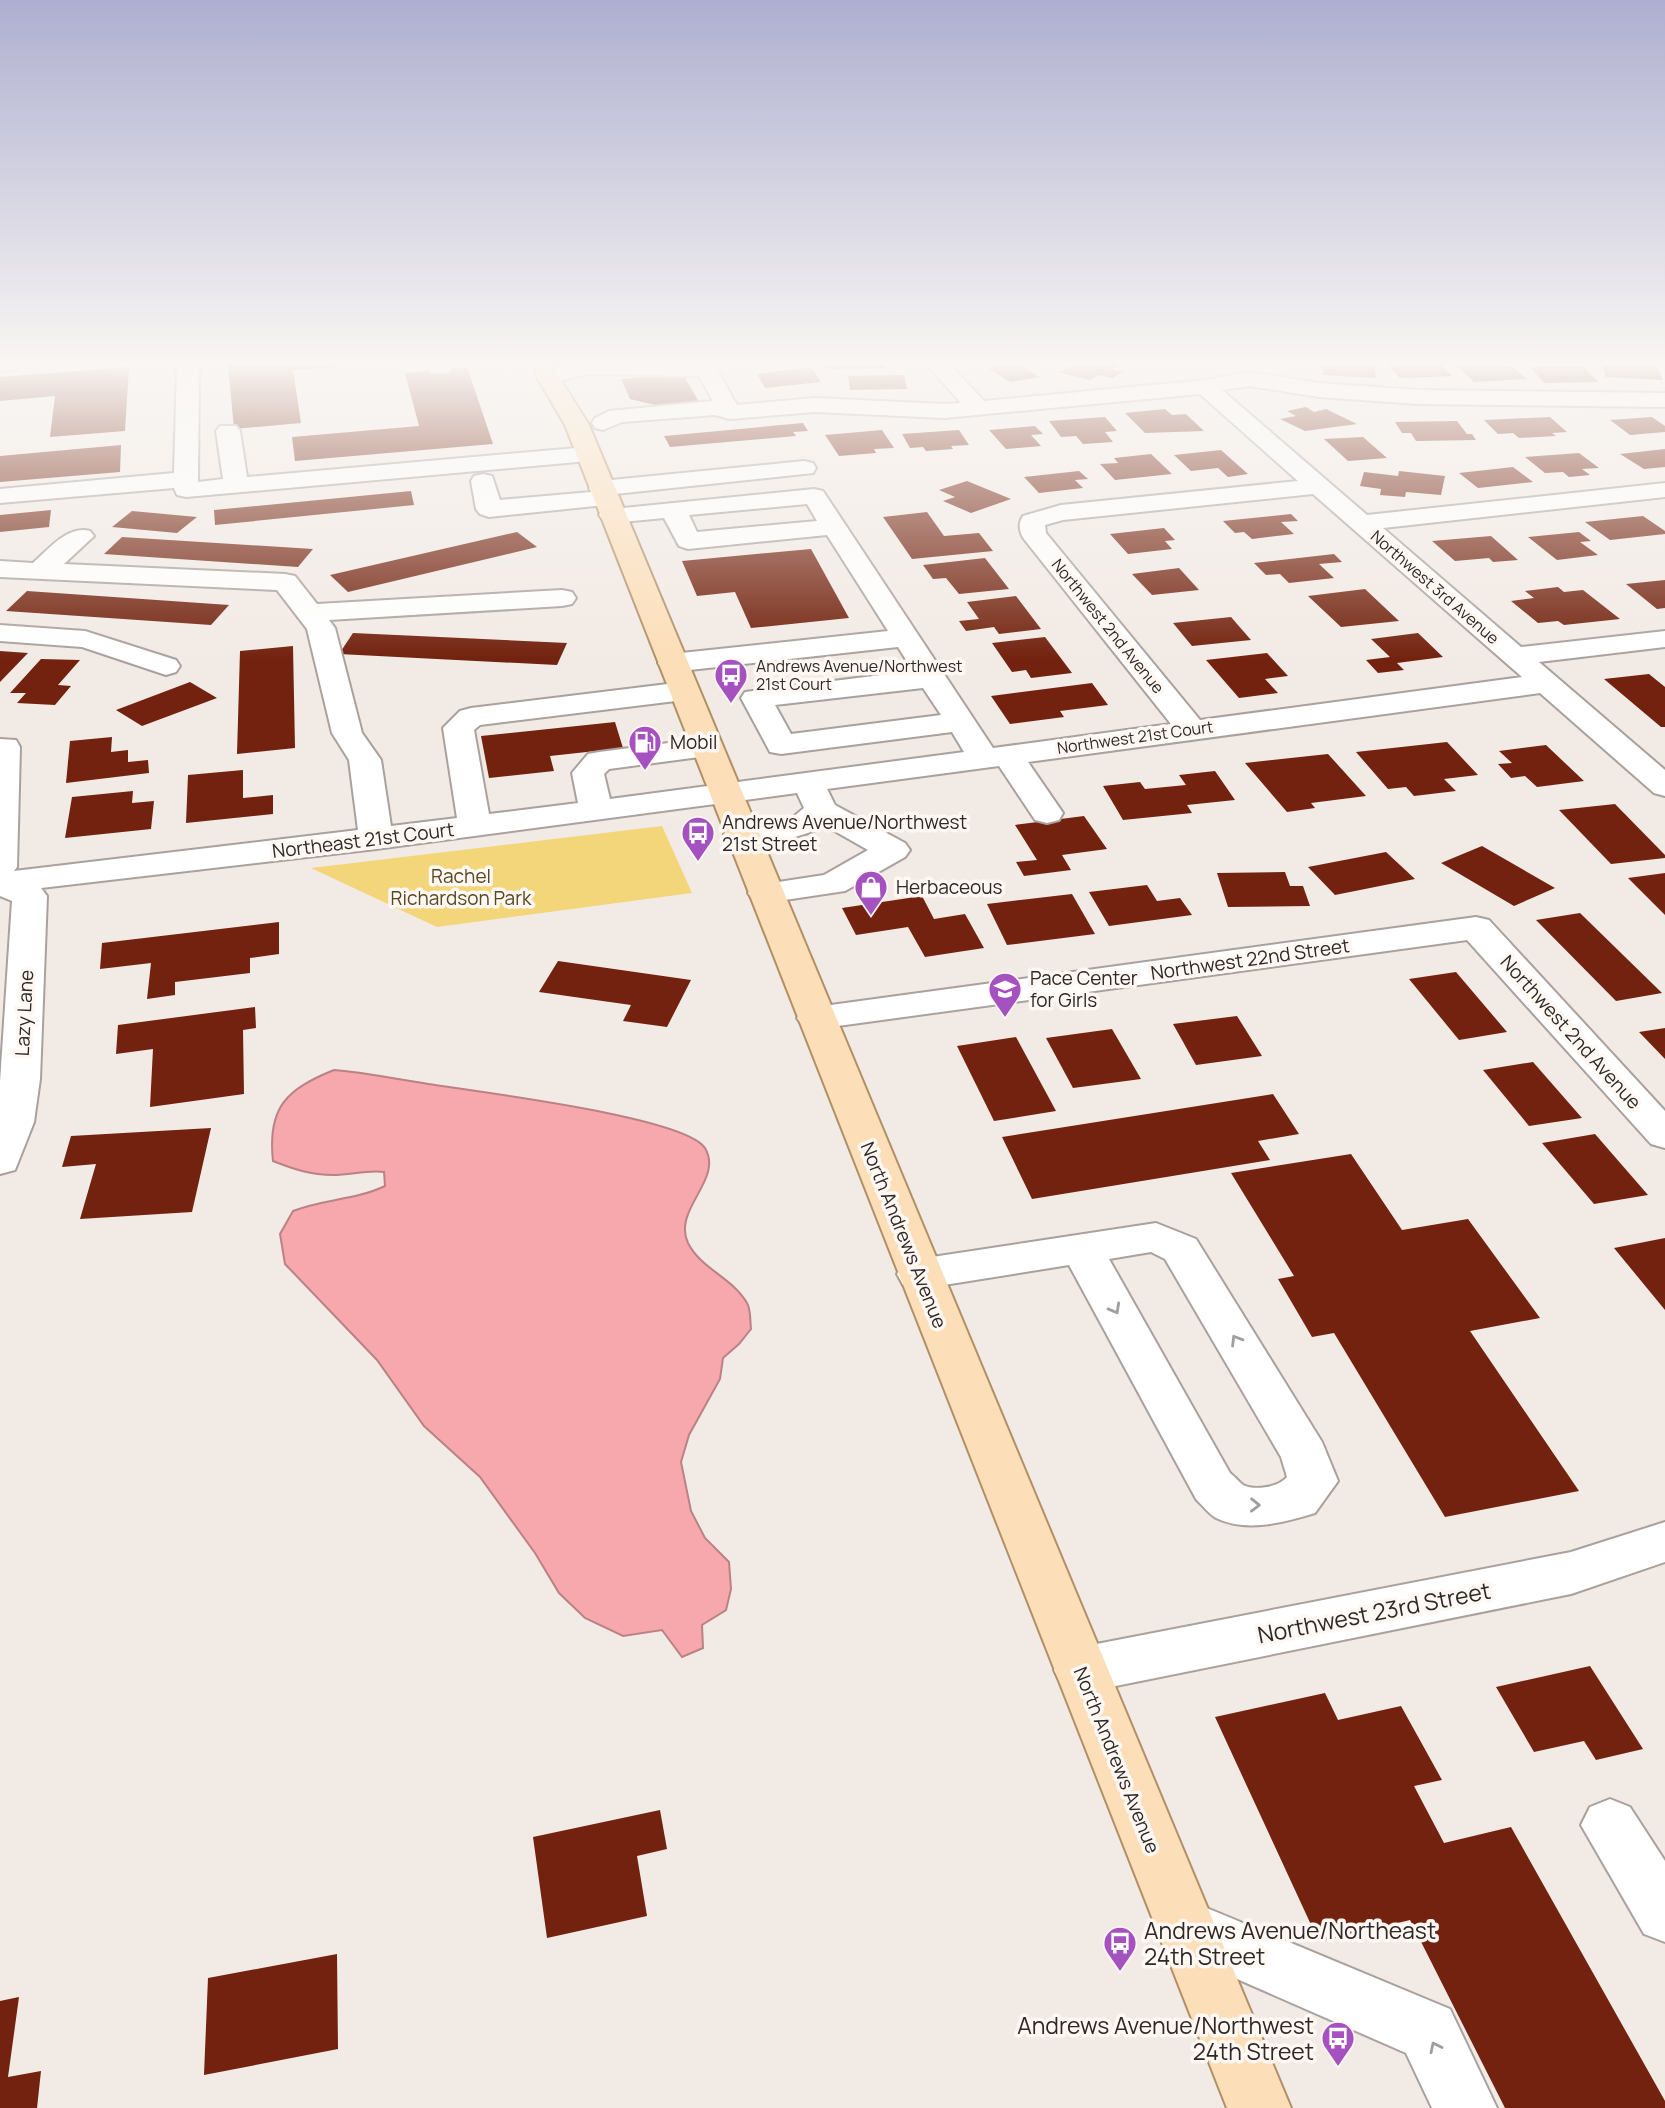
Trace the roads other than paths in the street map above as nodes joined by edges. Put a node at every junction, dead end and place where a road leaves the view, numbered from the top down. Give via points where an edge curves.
1 (186, 463) edge
2 (233, 463) edge
3 (595, 463) edge
4 (711, 463) edge
5 (1294, 463) edge
6 (804, 468) dead end
7 (720, 477) junction
8 (483, 481) dead end
9 (603, 481) junction
10 (186, 484) junction
11 (236, 485) junction
12 (1317, 486) junction
13 (1665, 491) edge
14 (0, 496) edge
15 (1361, 523) junction
16 (81, 536) dead end
17 (0, 569) edge
18 (39, 571) junction
19 (562, 598) dead end
20 (311, 613) junction
21 (0, 634) edge
22 (906, 638) junction
23 (1665, 639) edge
24 (1515, 656) junction
25 (672, 663) junction
26 (166, 666) dead end
27 (932, 678) junction
28 (1546, 683) junction
29 (684, 691) junction
30 (961, 722) junction
31 (1191, 729) junction
32 (5, 747) dead end
33 (707, 747) junction
34 (995, 756) junction
35 (1665, 786) edge
36 (725, 793) junction
37 (815, 796) junction
38 (596, 811) junction
39 (1047, 813) dead end
40 (475, 825) junction
41 (741, 834) junction
42 (376, 839) junction
43 (0, 867) edge
44 (0, 883) edge
45 (765, 893) junction
46 (1476, 928) joint
47 (816, 1018) junction
48 (1665, 1135) edge
49 (0, 1161) edge
50 (1082, 1249) junction
51 (919, 1274) junction
52 (1665, 1542) edge
53 (1081, 1670) junction
54 (1610, 1825) dead end
55 (1665, 1914) edge
56 (1185, 1927) junction
57 (1259, 2108) edge
58 (1465, 2108) edge

1 - 10 street
2 - 11 street
3 - 9 main road, North Andrews Avenue
4 - 7 street
5 - 12 street, Northwest 3rd Avenue
6 - 7 street
7 - 9 street
8 - 9 street via 489,509
9 - 11 street
9 - 22 street via 673,509 814,496
9 - 25 main road, North Andrews Avenue
10 - 11 street
10 - 14 street
12 - 15 street, Northwest 3rd Avenue
12 - 31 street, Northwest 2nd Avenue via 1061,513 1032,521 1033,534
13 - 15 street
15 - 24 street, Northwest 3rd Avenue
16 - 18 street
17 - 18 street
18 - 20 street via 285,582
19 - 20 street
20 - 42 street via 321,628 347,733 365,760
21 - 26 street via 85,639
22 - 25 street
22 - 27 street
23 - 24 street
24 - 28 street, Northwest 3rd Avenue
25 - 29 main road, North Andrews Avenue
27 - 30 street
27 - 30 street via 756,698 781,745
28 - 31 street, Northwest 21st Court
28 - 35 street, Northwest 3rd Avenue
29 - 33 main road, North Andrews Avenue
29 - 40 street via 471,717 458,728
30 - 34 street
31 - 34 street, Northwest 21st Court
32 - 43 street
33 - 36 main road, North Andrews Avenue
33 - 38 street via 599,761 588,774
34 - 37 street, Northwest 21st Court
34 - 39 street
36 - 37 street, Northwest 21st Court
36 - 38 street, Northeast 21st Court
36 - 41 main road, North Andrews Avenue
37 - 41 street via 803,825
37 - 45 street via 893,850 833,884
38 - 40 street, Northeast 21st Court
40 - 42 street, Northeast 21st Court
41 - 45 main road, North Andrews Avenue
42 - 44 street, Northeast 21st Court
44 - 49 street, Lazy Lane via 30,895 20,1079 15,1122
45 - 47 main road, North Andrews Avenue
46 - 47 street, Northwest 22nd Street
46 - 48 street, Northwest 2nd Avenue
47 - 51 main road, North Andrews Avenue
50 -> 50 street via 1213,1486 1232,1504 1264,1506 1298,1499 1312,1481 1306,1455 1181,1249 1156,1237
50 - 51 street
51 - 53 main road, North Andrews Avenue
52 - 53 street, Northwest 23rd Street via 1571,1573
53 - 56 main road, North Andrews Avenue
54 - 55 street
56 - 57 main road, North Andrews Avenue
58 -> 56 street via 1428,2031

